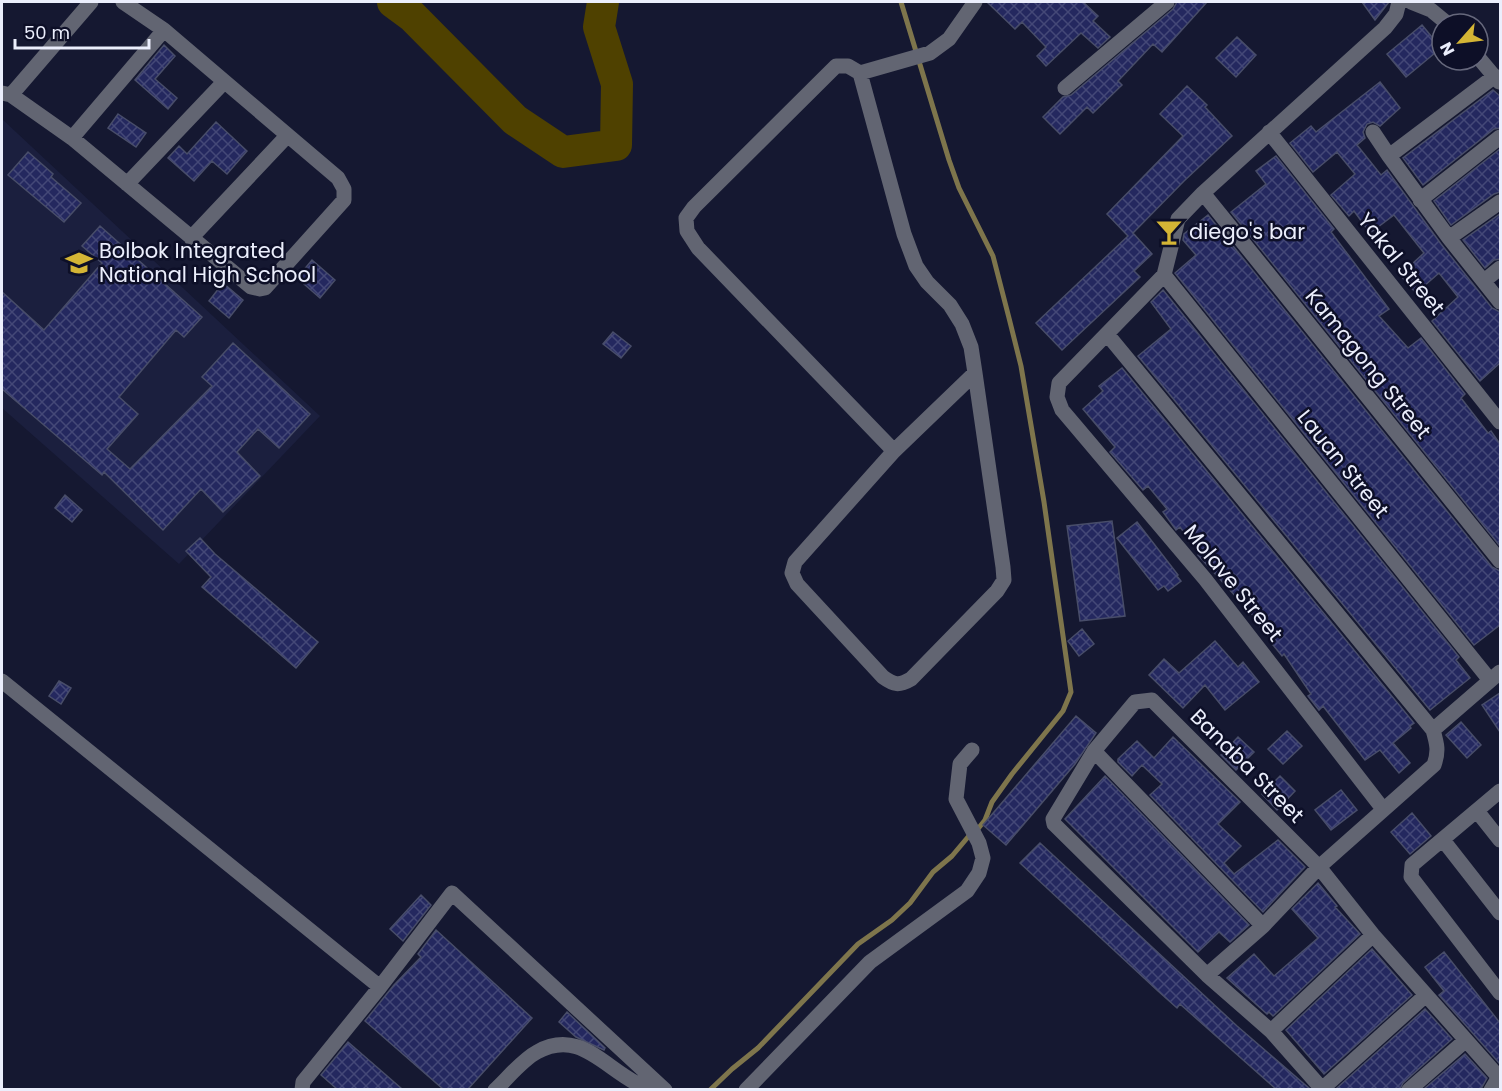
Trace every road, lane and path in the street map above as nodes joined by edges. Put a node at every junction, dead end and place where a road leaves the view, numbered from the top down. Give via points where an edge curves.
1 (91, 2) edge
2 (123, 2) edge
3 (975, 2) edge
4 (1167, 2) edge
5 (1399, 2) edge
6 (1411, 2) edge
7 (1433, 12) edge
8 (164, 30) junction
9 (860, 73) junction
10 (1498, 80) edge
11 (224, 82) junction
12 (1065, 88) dead end
13 (6, 94) edge
14 (1269, 132) junction
15 (1373, 132) dead end
16 (287, 136) junction
17 (1500, 137) edge
18 (72, 138) junction
19 (1389, 156) junction
20 (127, 184) junction
21 (1203, 193) junction
22 (1420, 200) junction
23 (1500, 202) edge
24 (191, 238) junction
25 (1449, 238) junction
26 (1500, 268) edge
27 (1164, 275) junction
28 (1484, 281) junction
29 (1500, 302) edge
30 (1107, 334) junction
31 (975, 373) junction
32 (1500, 422) edge
33 (894, 451) junction
34 (1500, 561) edge
35 (1495, 676) edge
36 (2, 681) edge
37 (1433, 730) junction
38 (972, 750) dead end
39 (1094, 751) junction
40 (1500, 792) edge
41 (1383, 809) junction
42 (1477, 811) junction
43 (1443, 840) junction
44 (1500, 840) edge
45 (1319, 867) junction
46 (1500, 913) edge
47 (1263, 926) junction
48 (1373, 935) junction
49 (1207, 975) junction
50 (380, 987) junction
51 (1500, 993) edge
52 (1426, 994) junction
53 (1271, 1031) junction
54 (1466, 1040) junction
55 (302, 1089) edge
56 (495, 1089) edge
57 (653, 1089) edge
58 (665, 1089) edge
59 (746, 1089) edge
60 (1322, 1089) edge
61 (1409, 1089) edge
62 (1491, 1089) edge

1 - 13 street
2 - 8 street
3 - 9 street via 949,39 926,54
4 - 12 street
5 - 14 street via 1396,14 1385,28
6 - 7 street
8 - 11 street
8 - 18 street
9 - 31 street via 916,266 950,304 962,324
9 - 33 street via 848,66 836,66 694,207 686,218 687,231 698,248
10 - 19 street
11 - 16 street
11 - 20 street
13 - 18 street
14 - 21 street
14 - 32 street, Yakal Street
15 - 19 street
16 - 24 street
16 - 24 street via 338,178 344,200 275,279 266,288 251,287
17 - 22 street
18 - 20 street
19 - 22 street
20 - 24 street
21 - 27 street via 1178,219
21 - 34 street, Kamagong Street
22 - 25 street
23 - 25 street
25 - 28 street
26 - 28 street
27 - 30 street
27 - 35 street, Lauan Street
28 - 29 street
30 - 37 street
30 - 41 street, Molave Street via 1059,383 1057,397 1062,410 1205,579
31 - 33 street
31 - 33 street via 1004,580 911,679 894,685 797,584 792,573 795,562
35 - 37 street
36 - 50 street
37 - 41 street via 1438,753 1434,765
38 - 59 street via 960,764 956,799 983,858 967,891 870,962
39 - 45 street, Banaba Street via 1135,702 1152,700
39 - 47 street
39 - 49 street via 1053,819 1054,824
40 - 42 street
41 - 45 street
42 - 43 street
42 - 44 street
43 - 46 street
43 - 51 street via 1412,865 1411,877
45 - 47 street
45 - 48 street, Banaba Street
47 - 49 street
48 - 52 street, Banaba Street
48 - 53 street
49 - 53 street
50 - 55 street via 303,1082
50 - 58 street via 452,893
52 - 54 street, Banaba Street
52 - 60 street
53 - 60 street
54 - 61 street
54 - 62 street, Banaba Street via 1496,1074
56 - 57 street via 535,1053 565,1043 583,1048 636,1083

